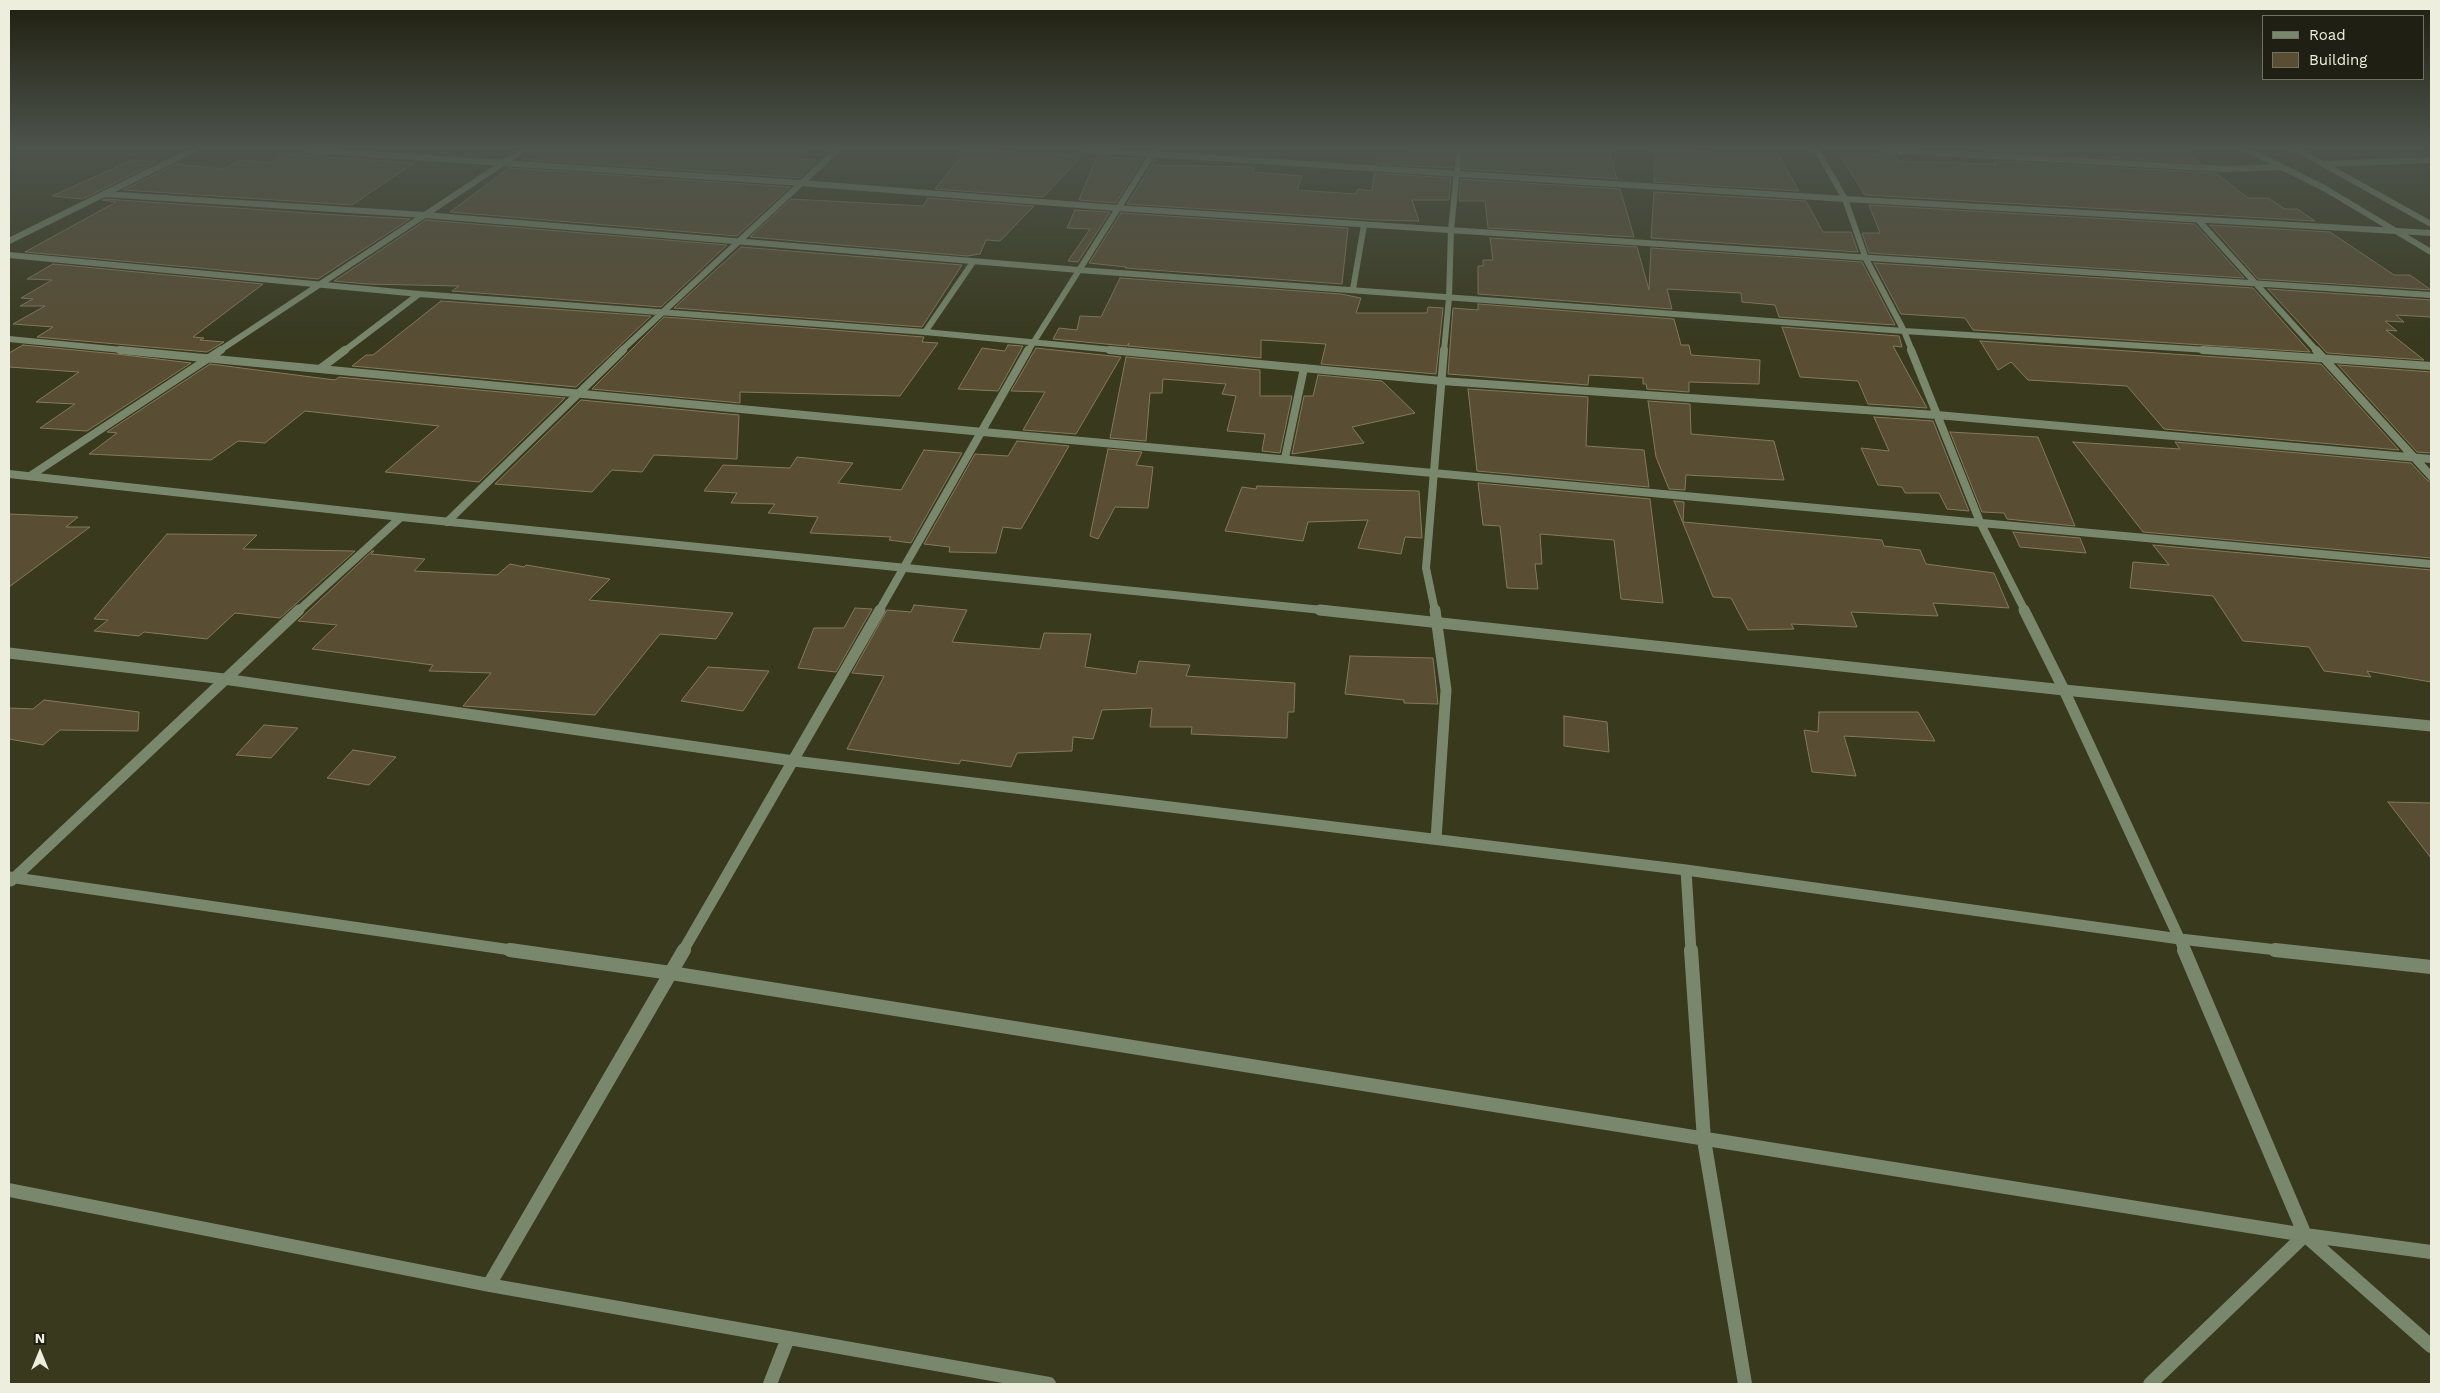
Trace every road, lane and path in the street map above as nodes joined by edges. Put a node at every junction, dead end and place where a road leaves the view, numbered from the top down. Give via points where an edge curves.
1 (62, 215) edge
2 (425, 215) joint
3 (766, 215) edge
4 (1113, 215) edge
5 (1219, 215) edge
6 (1452, 215) edge
7 (1851, 215) edge
8 (2103, 215) edge
9 (2369, 215) edge
10 (2415, 215) edge
11 (2199, 221) junction
12 (2431, 224) edge
13 (1364, 225) junction
14 (1451, 230) junction
15 (2401, 233) junction
16 (2431, 233) edge
17 (9, 241) edge
18 (738, 241) junction
19 (2431, 252) edge
20 (9, 255) edge
21 (1866, 259) junction
22 (972, 262) junction
23 (1079, 270) junction
24 (2256, 283) junction
25 (319, 286) junction
26 (1353, 289) junction
27 (419, 294) junction
28 (2431, 295) edge
29 (1449, 298) junction
30 (662, 311) junction
31 (1904, 331) junction
32 (925, 332) junction
33 (9, 339) edge
34 (1032, 343) junction
35 (2324, 356) junction
36 (210, 358) junction
37 (2431, 366) edge
38 (321, 368) junction
39 (1304, 368) junction
40 (1442, 381) junction
41 (576, 392) junction
42 (1937, 415) junction
43 (983, 432) junction
44 (1285, 458) junction
45 (2416, 458) junction
46 (2431, 459) edge
47 (1433, 472) junction
48 (9, 474) edge
49 (30, 476) junction
50 (2431, 476) edge
51 (401, 518) junction
52 (447, 522) junction
53 (1980, 522) junction
54 (2431, 564) edge
55 (904, 567) junction
56 (1438, 622) junction
57 (9, 653) edge
58 (224, 679) junction
59 (2064, 690) junction
60 (2431, 726) edge
61 (794, 761) junction
62 (1436, 839) junction
63 (1686, 870) junction
64 (11, 879) edge
65 (2180, 939) junction
66 (2431, 967) edge
67 (671, 973) junction
68 (1704, 1140) junction
69 (9, 1190) edge
70 (2305, 1235) junction
71 (2431, 1252) edge
72 (489, 1285) junction
73 (788, 1338) junction
74 (2431, 1346) edge
75 (770, 1384) edge
76 (1049, 1384) edge
77 (1745, 1384) edge
78 (2150, 1384) edge

1 - 17 street
2 - 18 street
2 - 25 street
3 - 18 street
4 - 23 street
5 - 13 street
6 - 14 street
7 - 21 street
8 - 11 street
9 - 15 street
10 - 12 street
11 - 15 street
11 - 24 street
13 - 14 street
13 - 26 street
14 - 21 street
14 - 29 street
15 - 16 street
15 - 19 street
18 - 22 street
18 - 30 street
20 - 25 street
21 - 24 street
21 - 31 street
22 - 23 street
22 - 32 street
23 - 26 street
23 - 34 street
24 - 28 street
24 - 35 street
25 - 27 street
25 - 36 street
26 - 29 street
27 - 30 street
27 - 38 street
29 - 31 street
29 - 40 street
30 - 32 street
30 - 41 street
31 - 35 street
31 - 42 street
32 - 34 street
33 - 36 street
34 - 39 street
34 - 43 street
35 - 37 street
35 - 45 street
36 - 38 street
36 - 49 street
38 - 41 street
39 - 40 street
39 - 44 street
40 - 42 street
40 - 47 street
41 - 43 street
41 - 52 street
42 - 45 street
42 - 53 street
43 - 44 street
43 - 55 street
44 - 47 street
45 - 46 street
45 - 50 street
47 - 53 street
47 - 56 street via 1426,568
48 - 49 street
49 - 51 street
51 - 52 street
51 - 58 street
52 - 55 street
53 - 54 street
53 - 59 street
55 - 56 street
55 - 61 street
56 - 59 street
56 - 62 street via 1446,690
57 - 58 street
58 - 61 street
58 - 64 street
59 - 60 street
59 - 65 street
61 - 62 street
61 - 67 street
62 - 63 street
63 - 65 street
63 - 68 street
64 - 67 street
65 - 66 street
65 - 70 street
67 - 68 street
67 - 72 street
68 - 70 street
68 - 77 street
69 - 72 street
70 - 71 street
70 - 74 street
70 - 78 street
72 - 73 street
73 - 75 street
73 - 76 street

